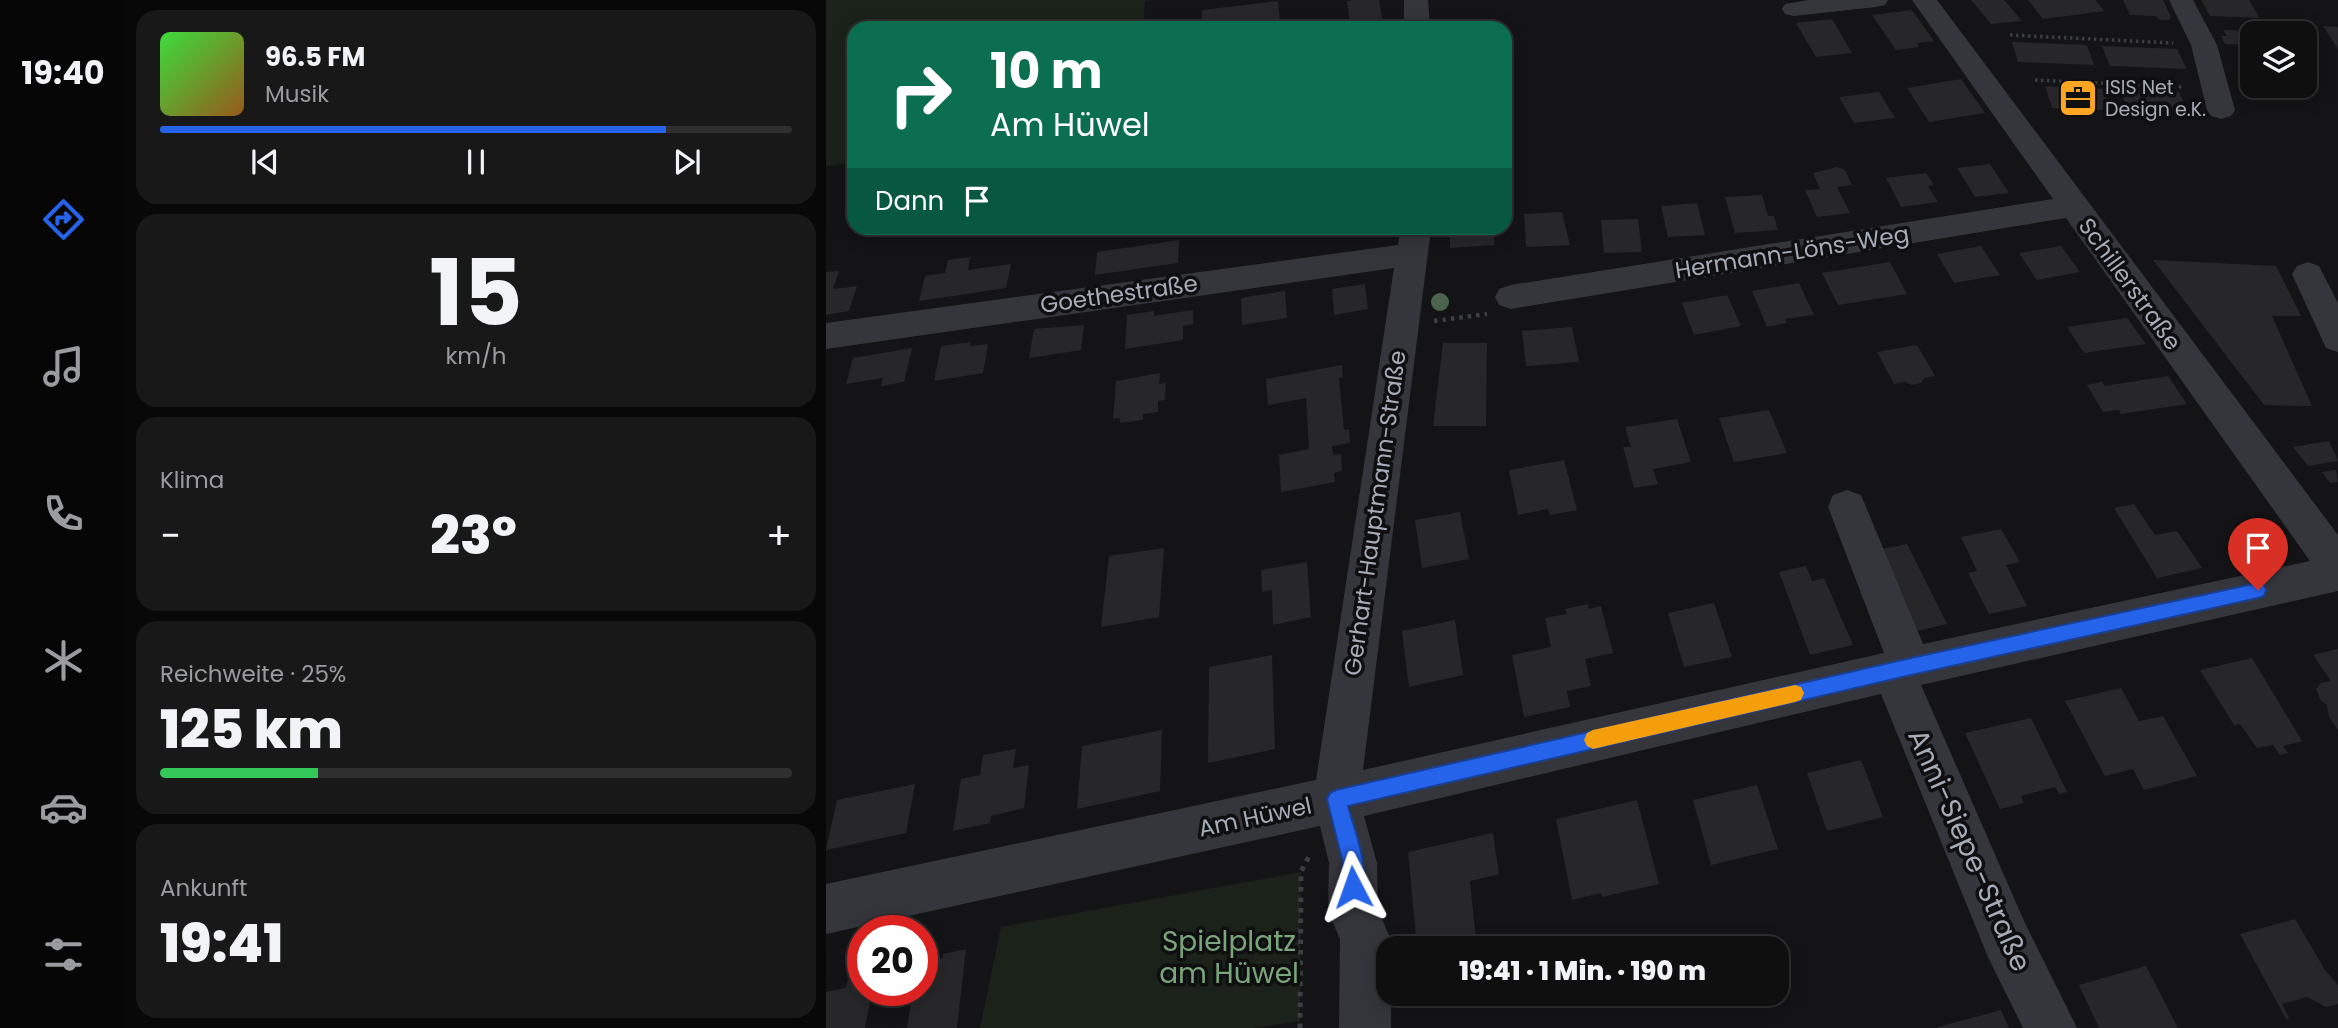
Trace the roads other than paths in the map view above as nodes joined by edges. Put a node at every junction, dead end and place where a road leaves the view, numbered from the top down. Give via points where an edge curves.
1 (1416, 0) edge
2 (1877, 0) edge
3 (1924, 0) edge
4 (2181, 0) edge
5 (1794, 9) dead end
6 (1417, 21) edge
7 (2219, 99) road end
8 (2074, 206) junction
9 (1414, 242) edge
10 (2308, 274) dead end
11 (1511, 297) road end
12 (826, 336) edge
13 (2338, 339) edge
14 (1847, 506) dead end
15 (2338, 567) edge
16 (2338, 573) edge
17 (1902, 669) junction
18 (1336, 799) junction
19 (826, 909) edge
20 (1365, 1028) edge
21 (2051, 1028) edge

1 - 6 street
2 - 5 street
3 - 8 street, Schillerstraße
4 - 7 street via 2204,44
8 - 11 street, Hermann-Löns-Weg
8 - 15 street, Schillerstraße
9 - 12 street, Goethestraße via 1353,261
9 - 18 street, Gerhart-Hauptmann-Straße
10 - 13 street
14 - 17 street, Anni-Siepe-Straße
16 - 17 street, Am Hüwel
17 - 18 street, Am Hüwel
17 - 21 street, Anni-Siepe-Straße via 2006,939
18 - 19 street, Am Hüwel
18 - 20 street via 1353,863 1353,911 1365,937

